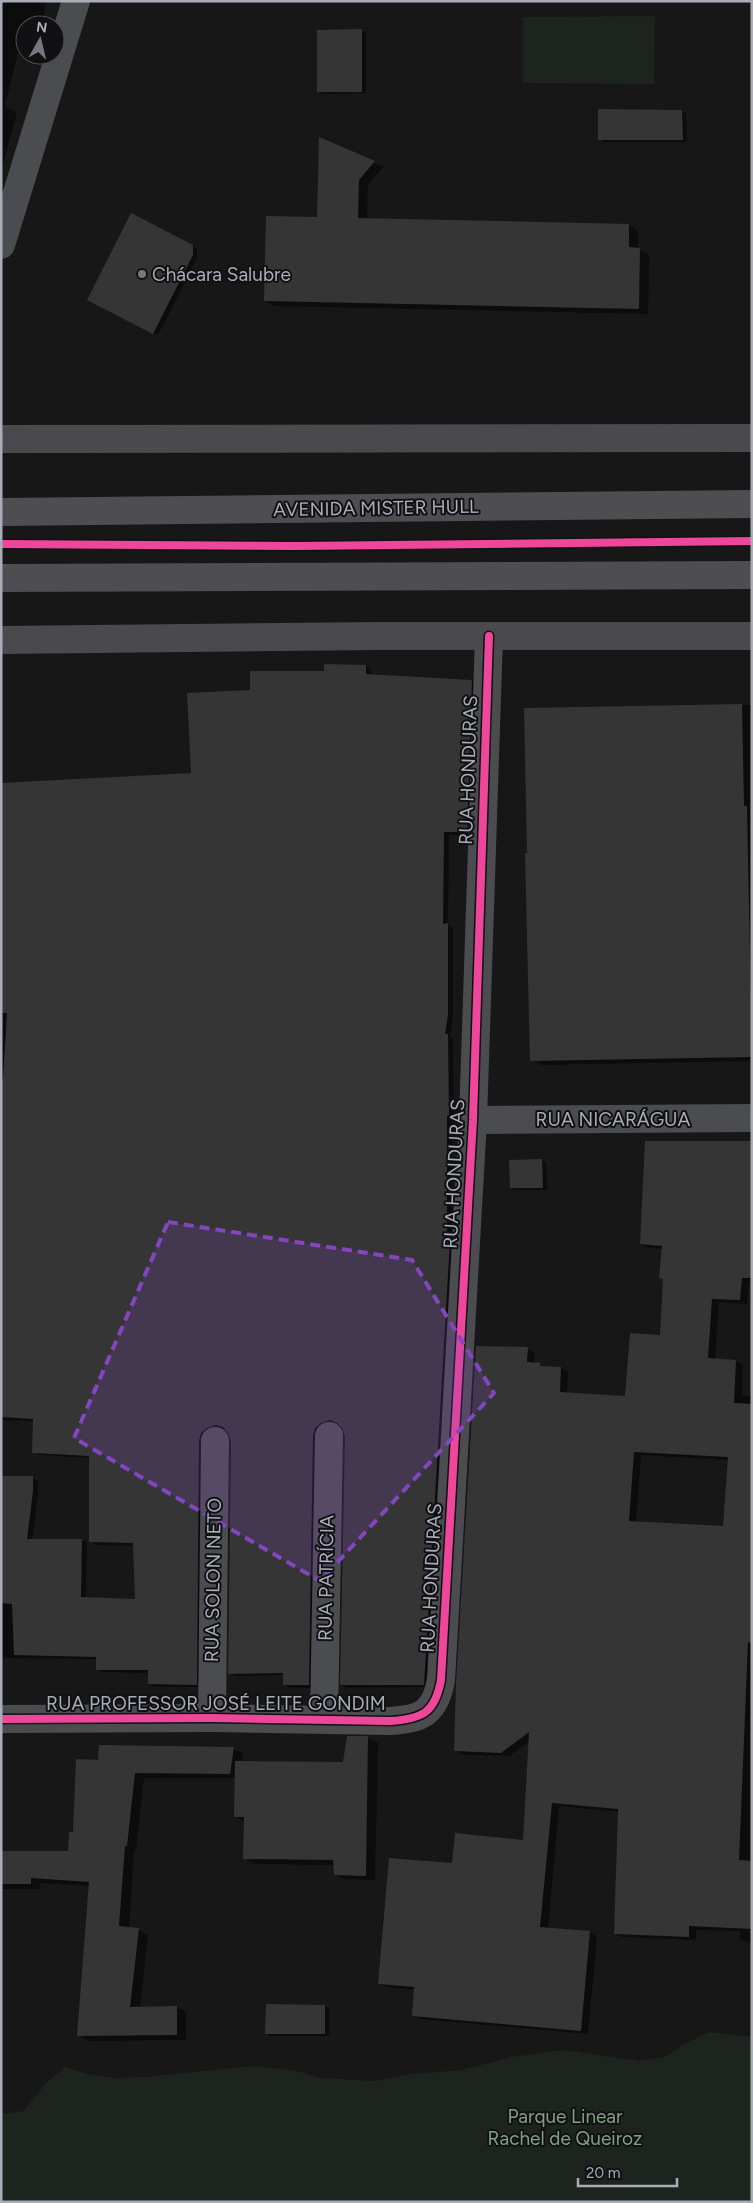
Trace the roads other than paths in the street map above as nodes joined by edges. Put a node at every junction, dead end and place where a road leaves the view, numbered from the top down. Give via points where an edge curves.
1 (76, 1) edge
2 (1, 244) edge
3 (752, 438) edge
4 (1, 439) edge
5 (752, 504) edge
6 (1, 512) edge
7 (752, 575) edge
8 (1, 578) edge
9 (489, 636) junction
10 (752, 636) edge
11 (1, 640) edge
12 (752, 1118) edge
13 (474, 1120) junction
14 (329, 1436) dead end
15 (215, 1441) dead end
16 (429, 1711) joint
17 (212, 1718) junction
18 (1, 1719) edge
19 (324, 1719) junction

1 - 2 street
3 - 4 main road
5 - 6 highway, AVENIDA MISTER HULL
7 - 8 highway
9 - 10 main road
9 - 11 main road
9 - 13 street, RUA HONDURAS
12 - 13 street, RUA NICARÁGUA
13 - 16 street, RUA HONDURAS via 441,1680 438,1698
14 - 19 street, RUA PATRÍCIA
15 - 17 street, RUA SOLON NETO
16 - 19 street, RUA PROFESSOR JOSÉ LEITE GONDIM via 412,1719
17 - 18 street, RUA PROFESSOR JOSÉ LEITE GONDIM
17 - 19 street, RUA PROFESSOR JOSÉ LEITE GONDIM

